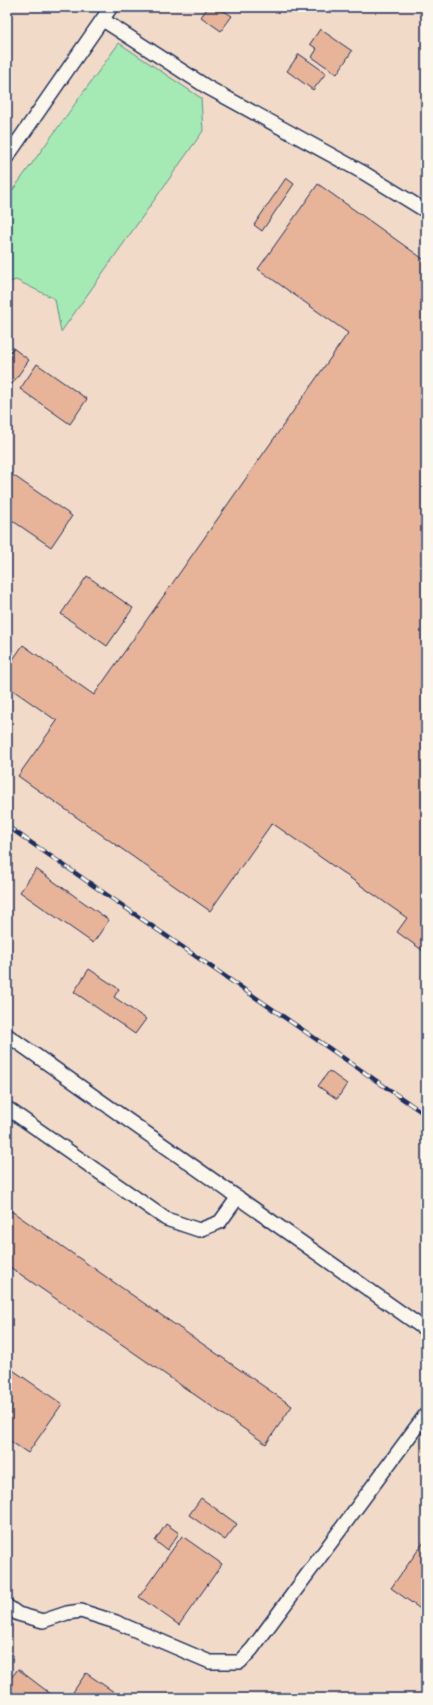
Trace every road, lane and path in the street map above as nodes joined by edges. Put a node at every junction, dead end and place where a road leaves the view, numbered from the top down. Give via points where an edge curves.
1 (111, 7) edge
2 (103, 20) junction
3 (7, 157) edge
4 (426, 211) edge
5 (7, 1035) edge
6 (7, 1108) edge
7 (238, 1198) junction
8 (426, 1330) edge
9 (426, 1414) edge
10 (7, 1606) edge

1 - 2 lane
2 - 3 lane
2 - 4 lane via 207,87 364,173
5 - 7 lane
6 - 7 lane via 166,1219 199,1230 220,1222
7 - 8 lane
9 - 10 lane via 240,1662 210,1662 116,1622 81,1611 43,1621 18,1614

